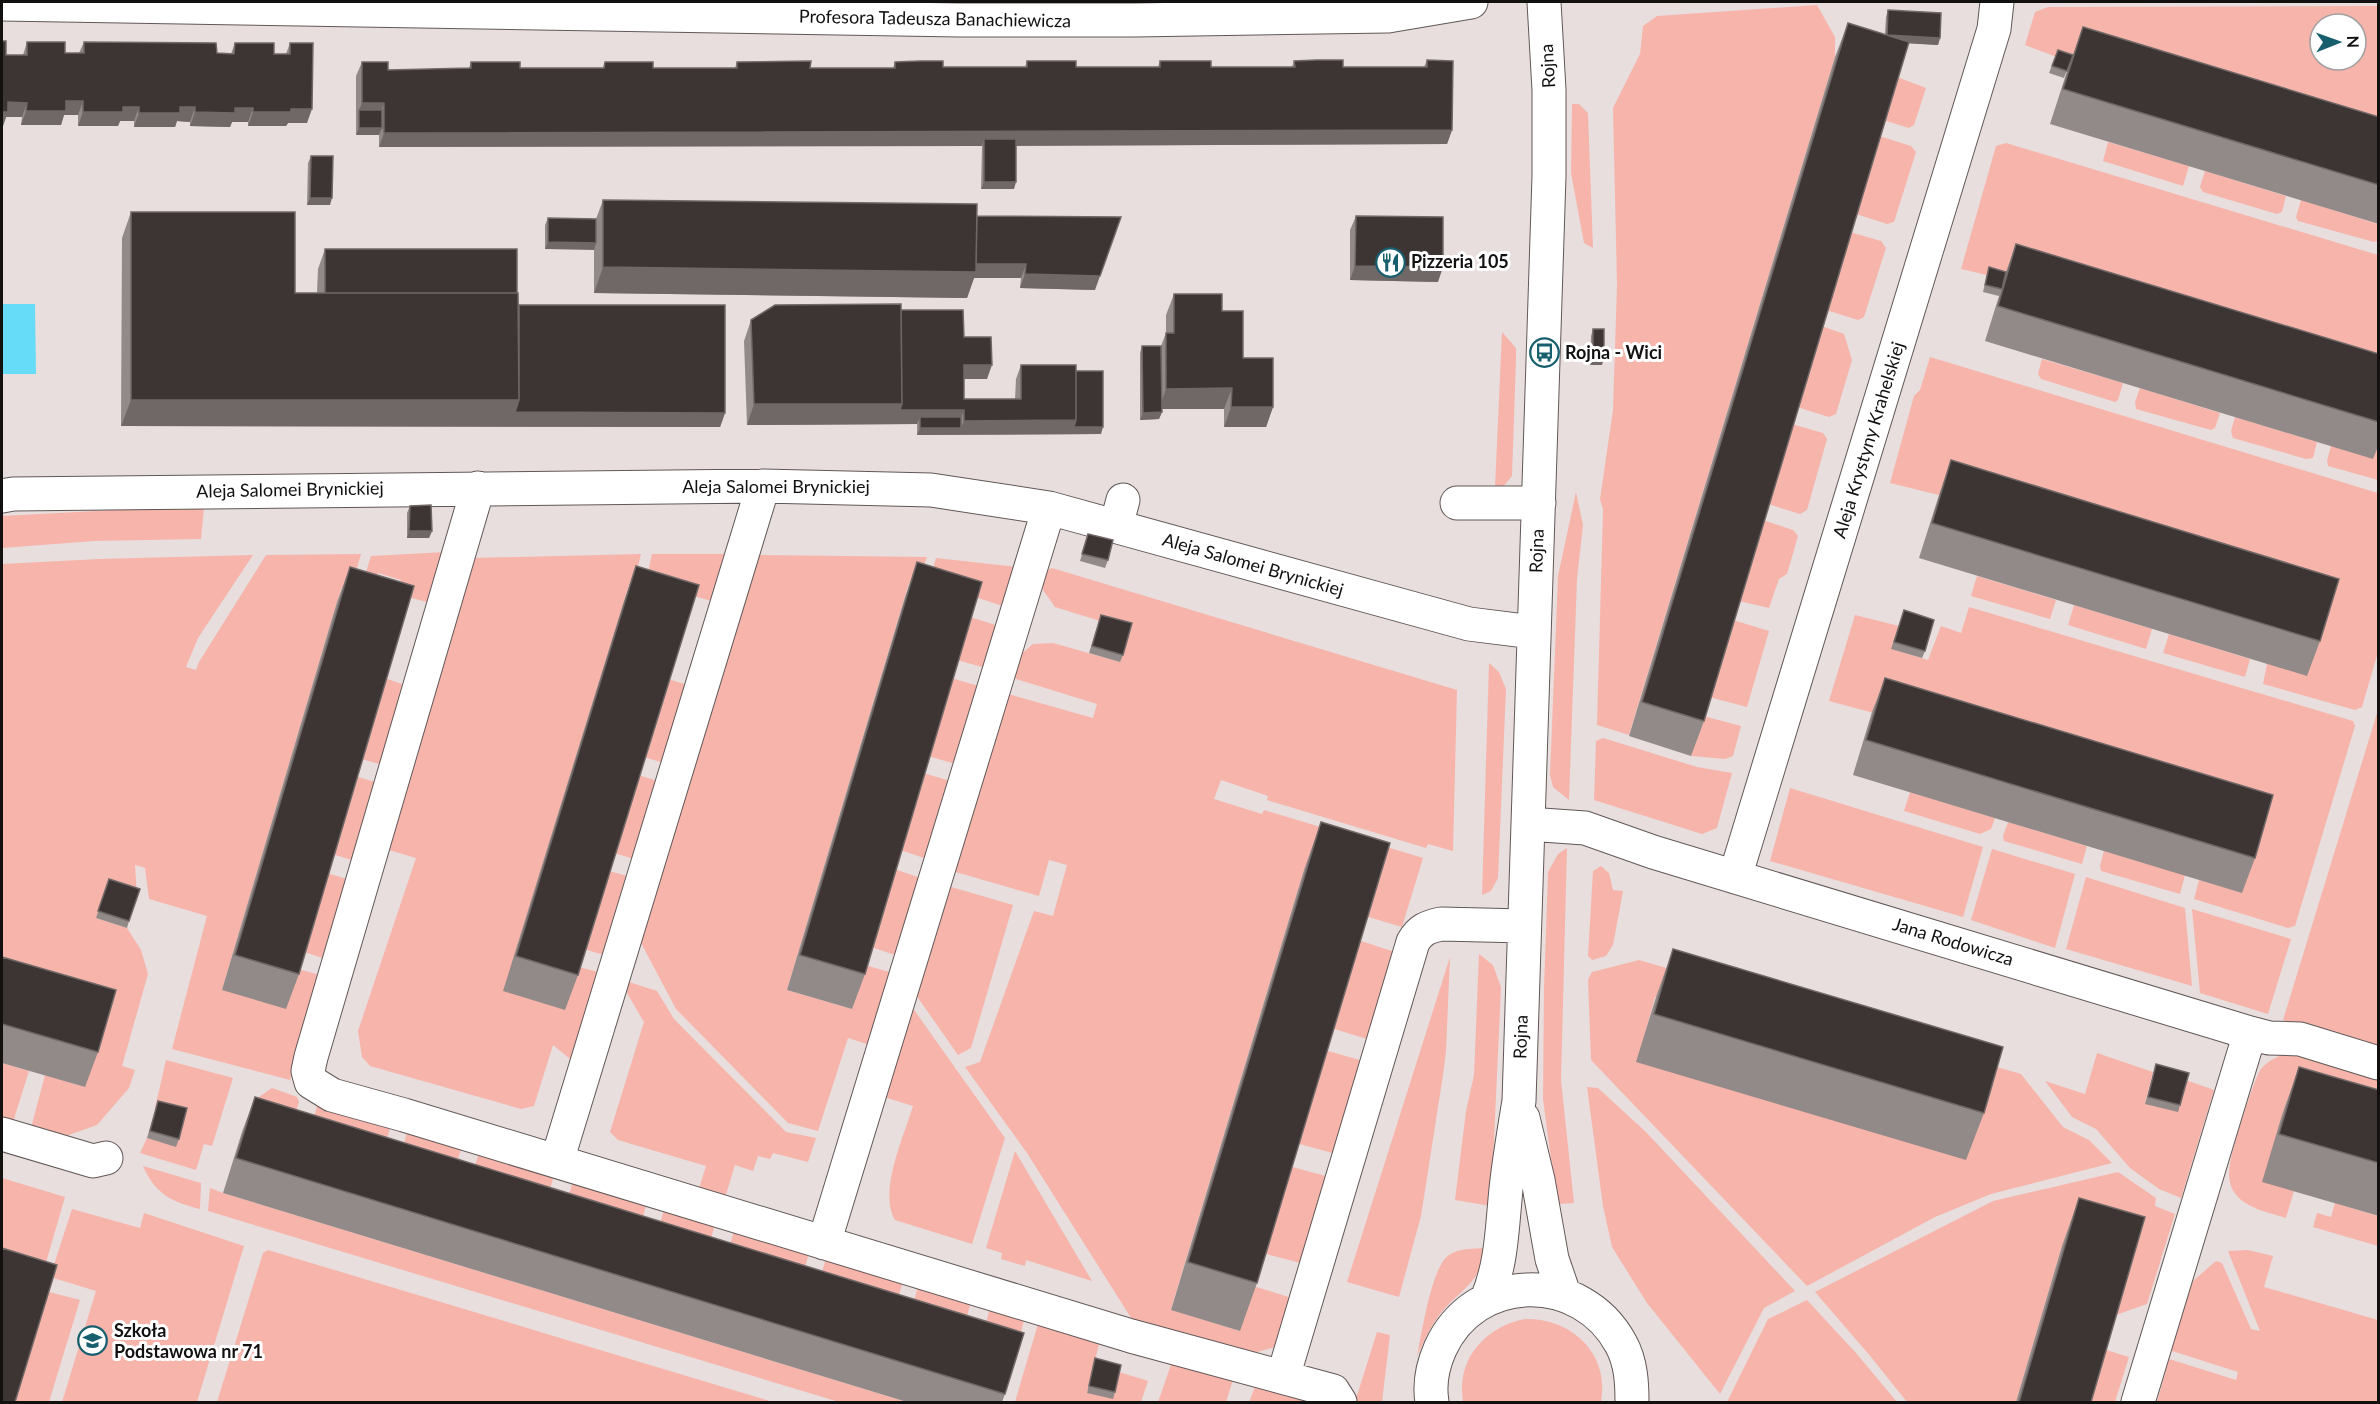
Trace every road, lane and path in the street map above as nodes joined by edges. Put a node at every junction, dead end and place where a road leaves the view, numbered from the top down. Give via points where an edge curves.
1 (1472, 2) edge
2 (1544, 2) edge
3 (1997, 2) edge
4 (2, 4) edge
5 (561, 8) edge
6 (763, 486) junction
7 (478, 488) junction
8 (2, 496) edge
9 (1457, 503) dead end
10 (1539, 503) junction
11 (1049, 508) junction
12 (1534, 632) junction
13 (1528, 824) junction
14 (1735, 877) junction
15 (1524, 926) junction
16 (2250, 1033) junction
17 (2379, 1063) edge
18 (1519, 1101) junction
19 (2, 1134) edge
20 (106, 1158) dead end
21 (557, 1161) junction
22 (824, 1243) junction
23 (1564, 1294) junction
24 (1487, 1299) junction
25 (1282, 1377) junction
26 (1340, 1402) edge
27 (1432, 1402) edge
28 (1632, 1402) edge
29 (2138, 1402) edge

1 - 5 street, Profesora Tadeusza Banachiewicza via 1388,16 1147,20 970,20
2 - 10 street, Rojna via 1549,165
3 - 14 street, Aleja Krystyny Krahelskiej via 1994,29
4 - 5 street, Profesora Tadeusza Banachiewicza
6 - 7 street, Aleja Salomei Brynickiej
6 - 11 street, Aleja Salomei Brynickiej via 931,490
6 - 21 street
7 - 8 street, Aleja Salomei Brynickiej
7 - 21 street via 308,1071 311,1082 332,1095
9 - 10 street
10 - 12 street, Rojna
11 - 12 street, Aleja Salomei Brynickiej via 1119,513 1469,624
11 - 22 street
12 - 13 street, Rojna
13 - 14 street, Jana Rodowicza via 1585,828
13 - 15 street, Rojna
14 - 16 street, Jana Rodowicza
15 - 18 street, Rojna
15 - 25 street via 1441,924 1418,933 1413,942
16 - 17 street, Jana Rodowicza via 2300,1039
16 - 29 street
18 - 23 street, Rojna via 1552,1259
18 - 24 street, Rojna via 1499,1262
19 - 20 street via 93,1161
21 - 22 street
22 - 25 street via 1131,1336
23 - 24 street via 1525,1289
23 - 28 street via 1598,1314 1622,1346 1630,1373
24 - 27 street via 1456,1323 1444,1339 1432,1377
25 - 26 street via 1333,1391

